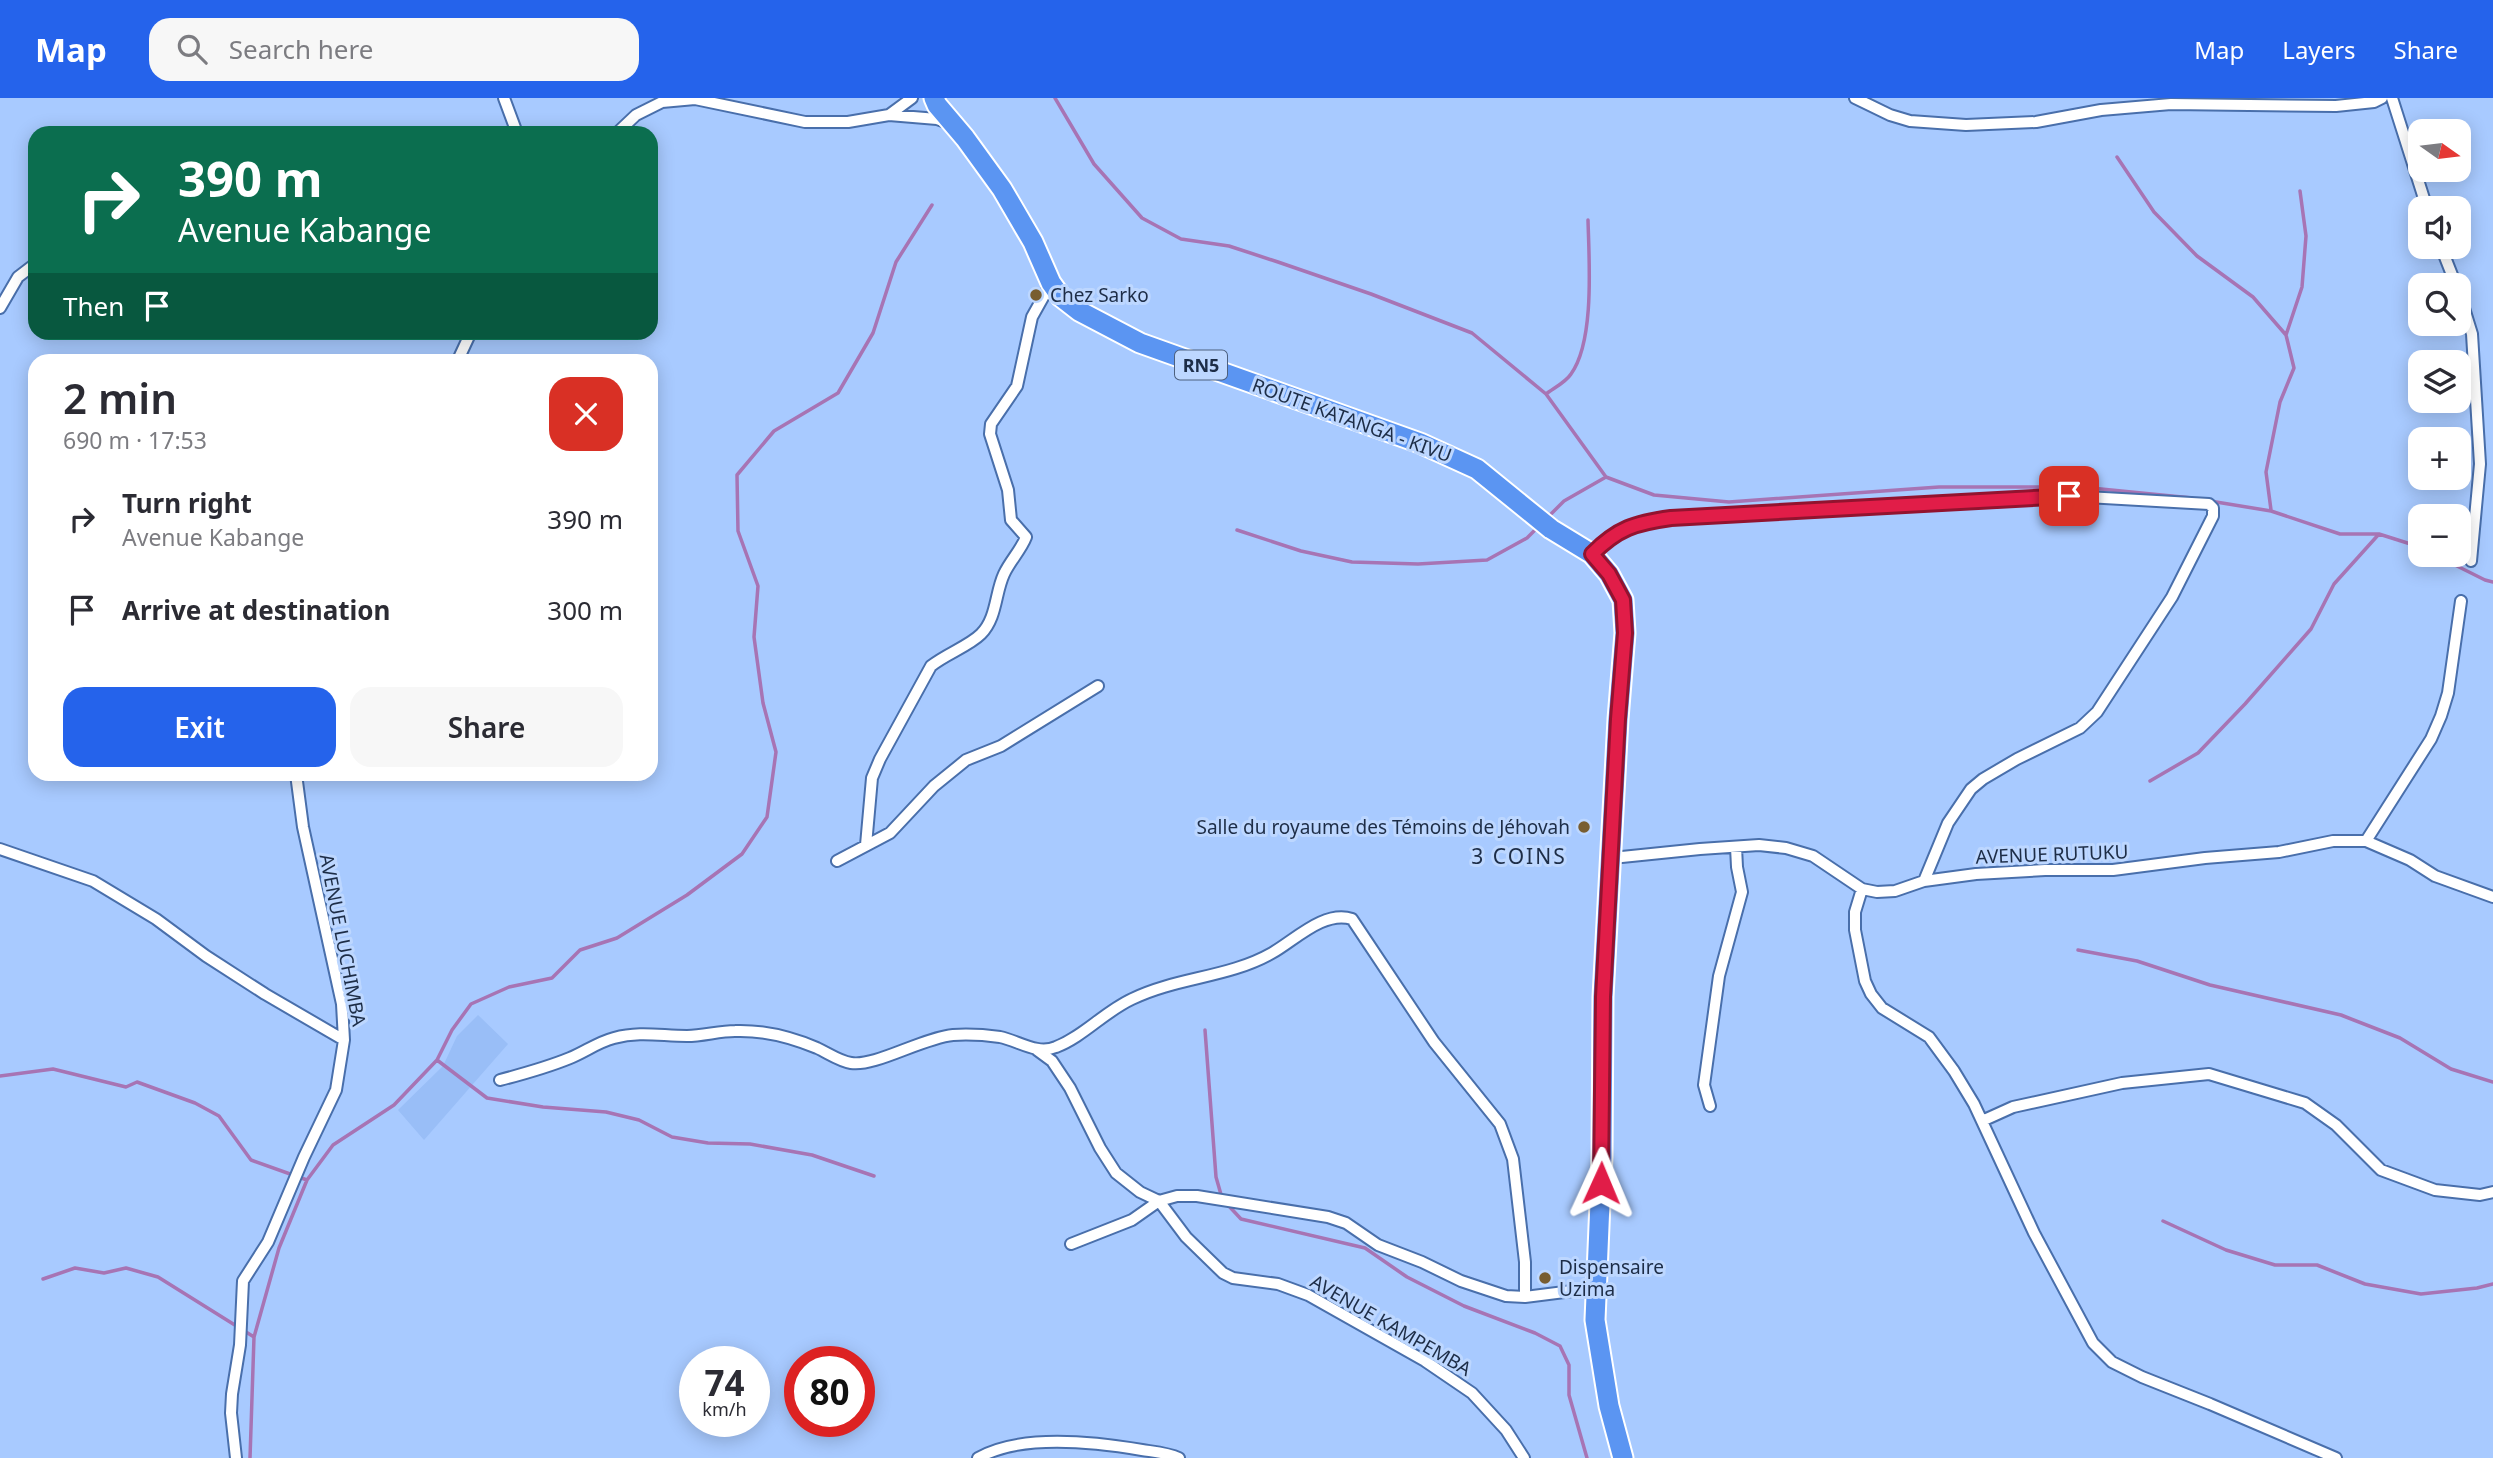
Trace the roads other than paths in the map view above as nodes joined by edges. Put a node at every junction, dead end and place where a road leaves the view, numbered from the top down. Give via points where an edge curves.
1 (504, 98) edge
2 (912, 98) edge
3 (934, 98) edge
4 (1855, 98) edge
5 (2382, 98) edge
6 (2392, 98) edge
7 (889, 115) junction
8 (951, 124) junction
9 (514, 126) edge
10 (624, 126) edge
11 (2423, 196) edge
12 (28, 269) edge
13 (1051, 283) junction
14 (0, 308) edge
15 (2471, 331) edge
16 (1592, 554) junction
17 (2471, 561) dead end
18 (2461, 601) dead end
19 (1098, 686) dead end
20 (297, 781) edge
21 (2365, 841) junction
22 (866, 845) junction
23 (1736, 847) junction
24 (0, 849) edge
25 (1612, 858) junction
26 (837, 861) dead end
27 (1924, 881) junction
28 (1862, 889) junction
29 (2493, 897) edge
30 (344, 1040) junction
31 (1037, 1050) junction
32 (500, 1080) dead end
33 (1710, 1106) dead end
34 (1982, 1121) junction
35 (2493, 1192) edge
36 (1159, 1201) junction
37 (1071, 1244) dead end
38 (1597, 1288) junction
39 (1525, 1297) junction
40 (236, 1458) edge
41 (978, 1458) edge
42 (1179, 1458) edge
43 (1524, 1458) edge
44 (1622, 1458) edge
45 (2336, 1458) edge

1 - 9 street
2 - 7 street
3 - 8 highway, RN5
4 - 5 street via 1910,121 1966,125 2036,122 2171,104 2336,106
6 - 11 street
7 - 8 street
7 - 10 street via 848,122 805,122 695,99 662,102
8 - 13 highway, ROUTE KATANGA - KIVU / RN5 via 1013,207
12 - 14 street via 18,277
13 - 16 highway, ROUTE KATANGA - KIVU / RN5 via 1079,311 1140,343 1384,429 1477,469 1551,529
13 - 22 street via 1032,317 1017,386 991,424 990,434 1008,490 1011,520 1026,537 1003,575 989,624 980,636 931,666 880,759 872,778
15 - 17 street via 2480,452
16 - 25 highway, ROUTE KATANGA - KIVU / RN5 via 1623,600
16 - 27 street via 1621,530 1639,522 1671,518 2069,496 2209,504 2213,516 2172,597 2097,712 2080,728 2017,759 1971,789 1948,823
18 - 21 street via 2441,716
19 - 22 street via 1001,746 966,760 890,833
20 - 30 street, AVENUE LUCHIMBA via 342,1004
21 - 27 street, AVENUE RUTUKU via 2333,841 2279,852 2113,870 1976,874
21 - 29 street, AVENUE RUTUKU via 2435,876
22 - 26 street
23 - 25 street
23 - 28 street via 1786,848 1813,856
23 - 33 street via 1742,891 1719,976 1704,1085
24 - 30 street via 93,881 275,1001
25 - 38 highway, ROUTE KATANGA - KIVU / RN5 via 1603,997
27 - 28 street, AVENUE RUTUKU via 1895,891
28 - 34 street via 1855,930 1871,995 1882,1008 1928,1037
30 - 40 street, AVENUE LUCHIMBA via 336,1090 268,1242 243,1281 231,1413
31 - 32 street via 999,1037 953,1035 863,1064 849,1063 782,1036 735,1031 687,1036 654,1033 611,1038 572,1057
31 - 36 street via 1052,1061 1070,1088 1116,1173
31 - 39 street via 1054,1049 1109,1011 1158,988 1243,967 1309,928 1328,920 1352,919 1434,1042 1500,1124 1513,1159
34 - 35 street via 2013,1107 2122,1083 2209,1074 2305,1103 2336,1125 2381,1170 2435,1190
34 - 45 street via 2078,1319 2112,1362
36 - 37 street via 1132,1220
36 - 39 street via 1197,1196 1328,1217 1346,1223 1378,1245 1461,1280 1506,1296
36 - 43 street, AVENUE KAMPEMBA via 1186,1237 1223,1273 1308,1295 1452,1378 1506,1430
38 - 39 street
38 - 44 highway, ROUTE KATANGA - KIVU / RN5 via 1595,1320 1601,1364
41 - 42 street via 992,1450 1059,1440

